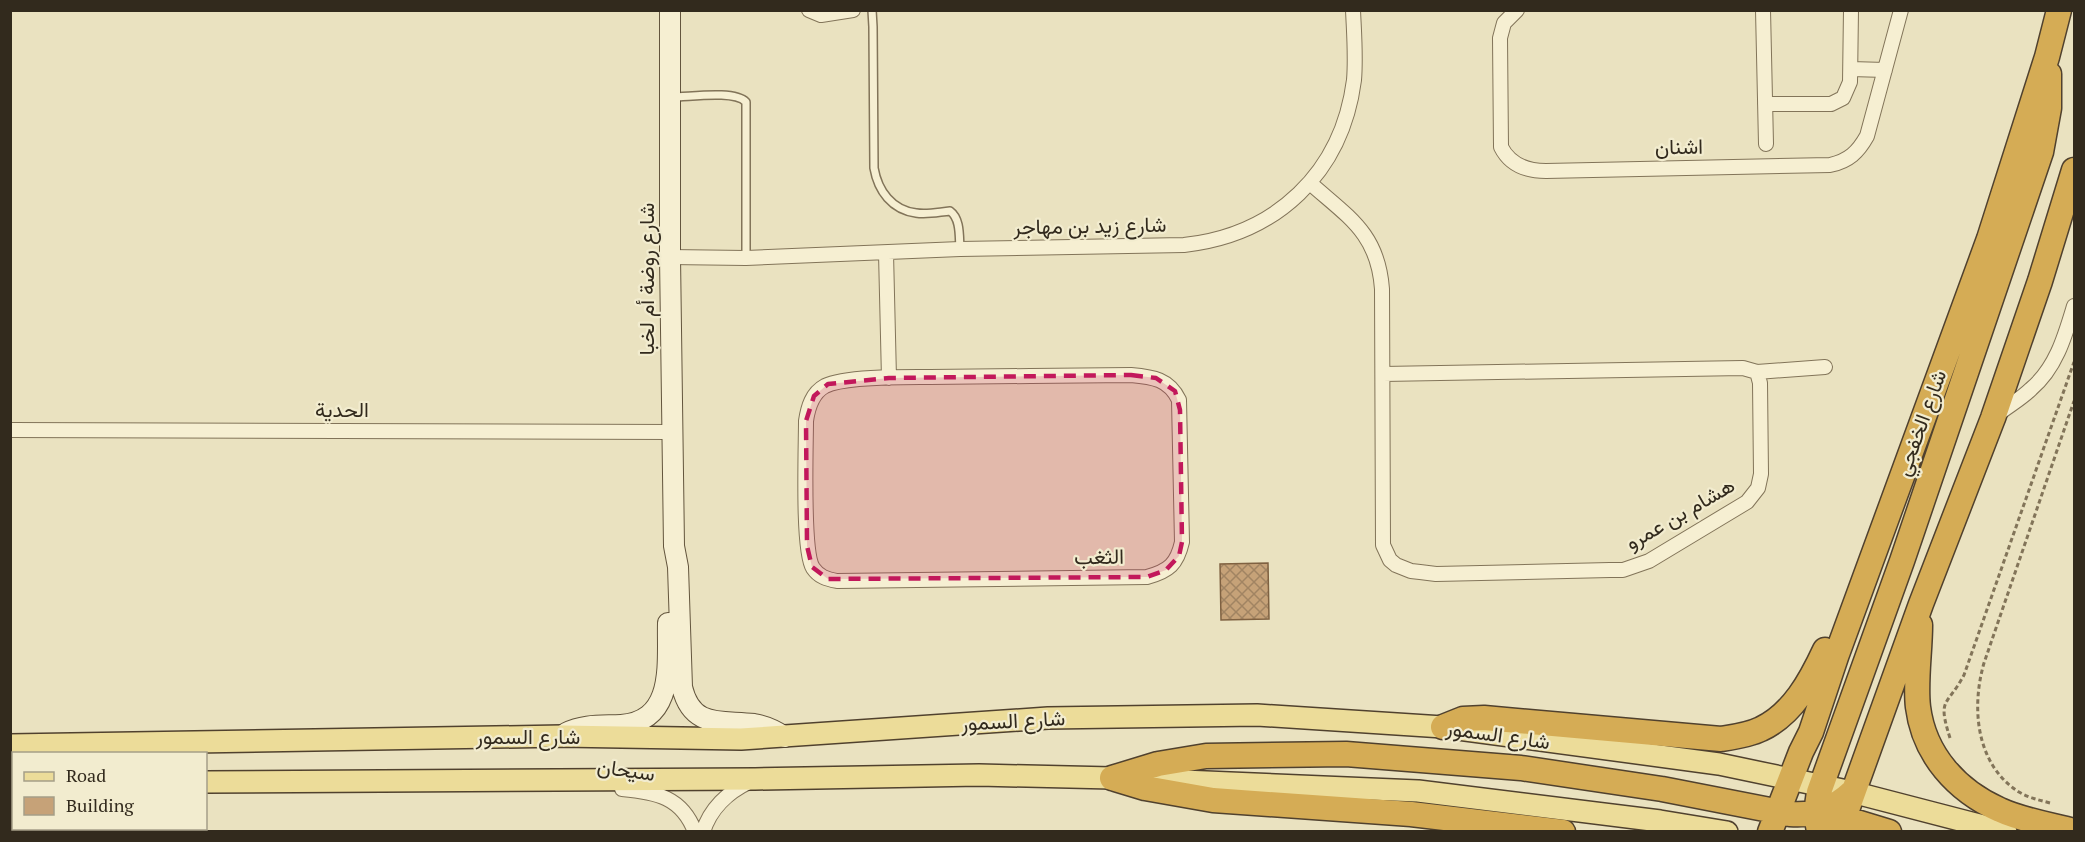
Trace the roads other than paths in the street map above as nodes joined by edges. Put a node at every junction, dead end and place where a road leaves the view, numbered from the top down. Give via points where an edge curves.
1 (670, 10) edge
2 (809, 10) edge
3 (853, 10) edge
4 (872, 10) edge
5 (1353, 10) edge
6 (1517, 10) edge
7 (1763, 10) edge
8 (1851, 10) edge
9 (1901, 10) edge
10 (2059, 10) edge
11 (2047, 57) junction
12 (1851, 69) junction
13 (1885, 70) junction
14 (670, 97) junction
15 (1765, 104) junction
16 (1766, 144) dead end
17 (2074, 170) edge
18 (1310, 183) junction
19 (960, 249) junction
20 (886, 253) junction
21 (670, 257) junction
22 (746, 258) junction
23 (2074, 306) edge
24 (2071, 324) edge
25 (1954, 334) junction
26 (1825, 366) dead end
27 (1757, 372) junction
28 (1383, 374) junction
29 (889, 378) junction
30 (1992, 418) junction
31 (10, 430) edge
32 (672, 432) junction
33 (674, 546) junction
34 (1921, 604) junction
35 (1443, 727) junction
36 (562, 736) junction
37 (785, 737) junction
38 (10, 744) edge
39 (1112, 778) junction
40 (755, 779) junction
41 (1790, 779) junction
42 (533, 780) junction
43 (207, 782) edge
44 (1822, 786) junction
45 (1852, 792) junction
46 (1411, 814) junction
47 (1810, 822) edge
48 (1775, 825) edge
49 (1841, 825) edge
50 (1450, 828) dead end
51 (695, 831) edge
52 (703, 831) edge
53 (1563, 831) edge
54 (1727, 831) edge
55 (1889, 831) edge
56 (2006, 831) edge
57 (2074, 831) edge

1 - 14 street, شارع روضة أم لخبا
2 - 3 street via 821,15
4 - 19 lane via 876,179 886,197 905,211 954,214
5 - 18 street, شارع زيد بن مهاجر via 1354,71 1350,100 1339,135
6 - 13 street, اشنان via 1504,23 1500,38 1501,147 1515,164 1538,171 1841,163 1854,154 1867,136
7 - 15 street
8 - 12 street
9 - 13 street, اشنان
10 - 11 highway, شارع الخفجي
11 - 25 highway, شارع الخفجي
11 - 44 highway via 2049,108 2041,152
12 - 13 street
12 - 15 street via 1848,90 1836,102
14 - 21 street, شارع روضة أم لخبا
14 - 22 lane via 733,96 746,102
15 - 16 street
17 - 30 highway
18 - 19 street, شارع زيد بن مهاجر via 1269,218 1237,234 1202,243
18 - 28 street, هشام بن عمرو via 1365,234 1378,258
19 - 20 street, شارع زيد بن مهاجر
20 - 22 street, شارع زيد بن مهاجر
20 - 29 street
21 - 22 street, شارع زيد بن مهاجر
21 - 32 street, شارع روضة أم لخبا
23 - 24 street
24 - 30 street via 2057,356 2041,379
25 - 35 highway via 1928,362 1830,642 1809,682 1788,709 1763,728 1721,739 1484,718 1463,719
25 - 41 highway, شارع الخفجي via 1811,732
26 - 27 street
27 - 28 street via 1743,368
27 - 28 street, هشام بن عمرو via 1761,474 1758,488 1747,502 1649,561 1623,570 1436,574 1396,565 1383,544
29 - 29 street, الثغب via 828,384 810,404 806,421 807,546 812,567 819,575 837,581 1147,577 1174,564 1182,542 1180,410 1179,400 1167,383 1131,375
30 - 34 highway
31 - 32 street, الحدية
32 - 33 street, شارع روضة أم لخبا
33 - 36 street, شارع روضة أم لخبا via 669,567 666,681 658,706 638,722 582,727
33 - 37 street, شارع روضة أم لخبا via 682,687 688,704 710,721 762,726
34 - 45 highway
34 - 57 highway via 1918,707 1934,754 1971,795 2001,811
35 - 37 main road, شارع السمور via 1234,715 1048,718
35 - 41 main road, شارع السمور via 1719,764
36 - 37 main road, شارع السمور
36 - 38 main road, شارع السمور
39 - 40 main road, شارع السمور via 979,775
39 - 46 highway via 1212,800
39 - 48 highway via 1198,757 1346,754 1521,768 1662,789
39 - 54 main road, شارع السمور via 1418,790
40 - 42 main road, شارع السمور
40 - 52 street via 723,799
41 - 44 main road, شارع السمور
41 - 47 highway
41 - 48 highway, شارع الخفجي
42 - 43 main road, شارع السمور
42 - 51 street, سيحان via 659,795 684,811
44 - 45 main road, شارع السمور
44 - 47 highway
45 - 47 highway
45 - 49 highway
45 - 56 main road, شارع السمور
46 - 50 lane
46 - 53 highway
47 - 48 highway
47 - 49 highway
49 - 55 highway

